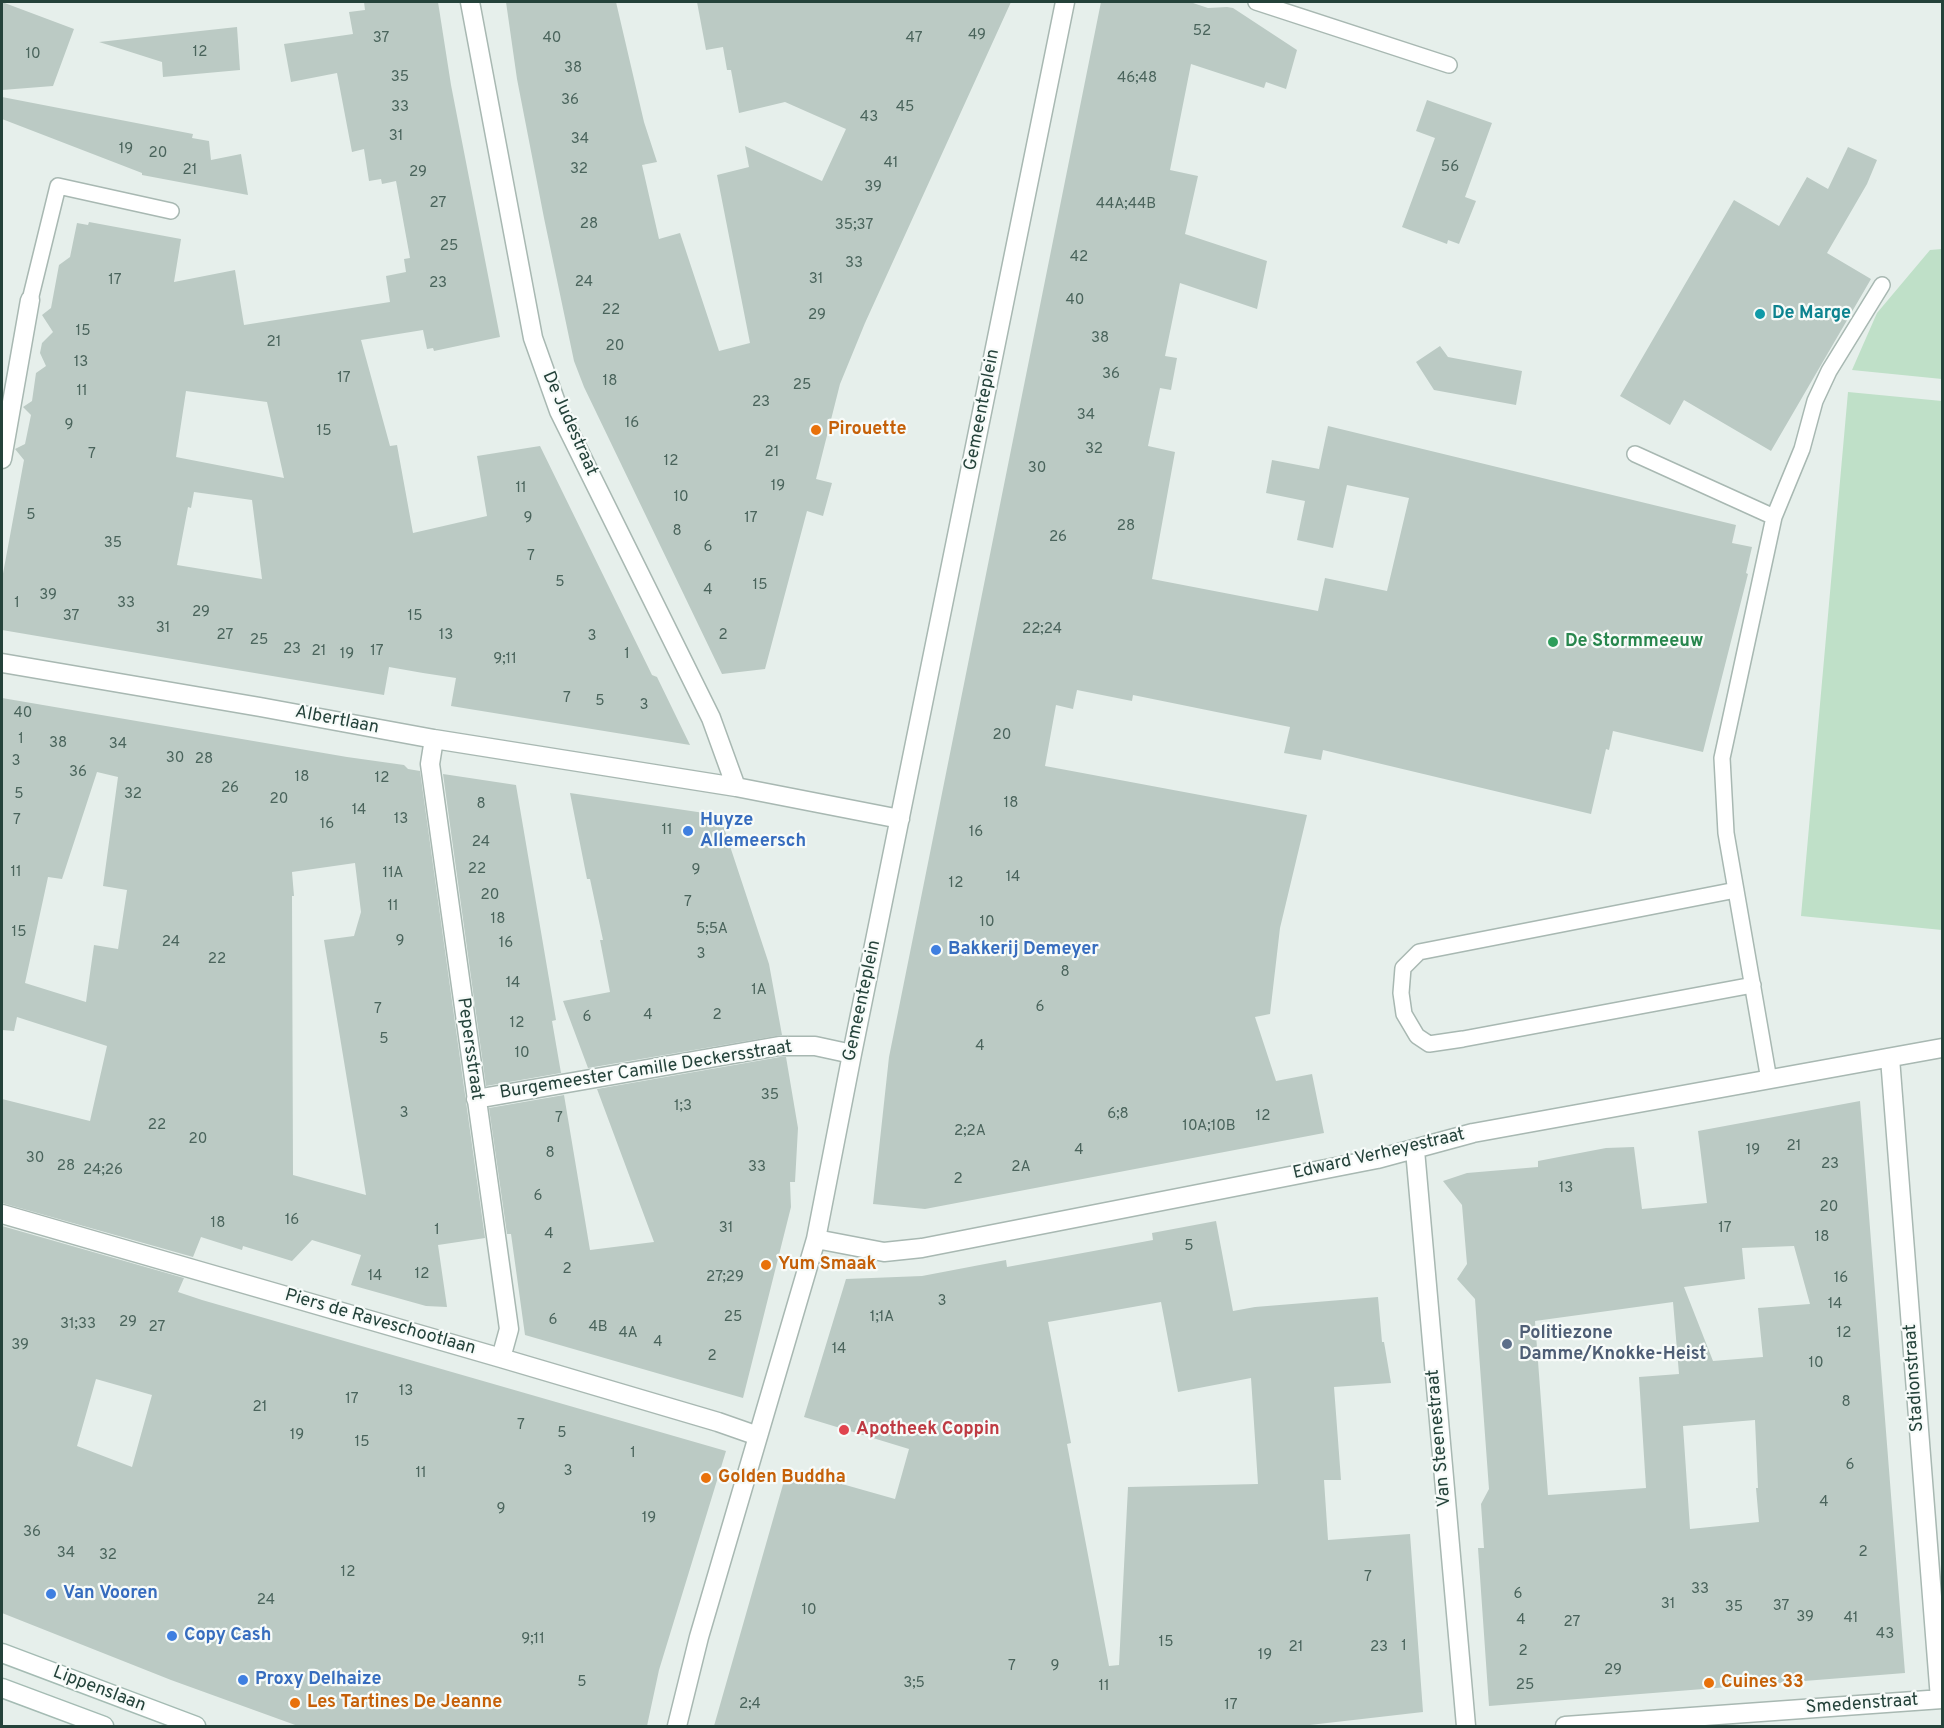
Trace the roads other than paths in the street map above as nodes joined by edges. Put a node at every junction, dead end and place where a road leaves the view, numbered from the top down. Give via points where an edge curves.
1 (470, 2) edge
2 (1065, 2) edge
3 (1256, 2) edge
4 (1449, 65) dead end
5 (171, 211) dead end
6 (1882, 285) dead end
7 (30, 300) joint
8 (1635, 454) dead end
9 (2, 459) edge
10 (1774, 517) junction
11 (2, 663) edge
12 (434, 739) junction
13 (736, 787) junction
14 (900, 819) junction
15 (1736, 890) junction
16 (1753, 985) junction
17 (1942, 1048) edge
18 (852, 1054) junction
19 (1890, 1058) junction
20 (1770, 1080) junction
21 (476, 1099) junction
22 (1415, 1150) junction
23 (2, 1214) edge
24 (816, 1239) junction
25 (501, 1358) junction
26 (758, 1436) junction
27 (2, 1653) edge
28 (2, 1688) edge
29 (1941, 1699) edge
30 (104, 1726) edge
31 (196, 1726) edge
32 (677, 1726) edge
33 (1466, 1726) edge
34 (1565, 1726) edge

1 - 13 street, De Judestraat via 533,338 559,411 711,718
2 - 14 street, Gemeenteplein
3 - 4 lane
5 - 7 lane via 58,186
6 - 10 lane via 1815,401 1802,449
7 - 9 street
8 - 10 lane
10 - 15 lane via 1722,758 1726,833
11 - 12 street, Albertlaan
12 - 13 street, Albertlaan
12 - 21 street, Pepersstraat via 430,764
13 - 14 street
14 - 18 street, Gemeenteplein
15 - 16 lane
15 - 16 lane via 1419,952 1403,968 1404,1014 1417,1036 1429,1044
16 - 20 lane
17 - 19 street, Edward Verheyestraat
18 - 21 street, Burgemeester Camille Deckersstraat via 815,1046 779,1046
18 - 24 street, Gemeenteplein
19 - 20 street, Edward Verheyestraat
19 - 29 street, Stadionstraat
20 - 22 street, Edward Verheyestraat via 1473,1133
21 - 25 street, Pepersstraat via 509,1329
22 - 24 street, Edward Verheyestraat via 922,1248 884,1252
22 - 33 street, Van Steenestraat
23 - 25 street, Piers de Raveschootlaan
24 - 26 street, Gemeenteplein
25 - 26 street, Piers de Raveschootlaan
26 - 32 street, Gemeenteplein via 699,1636
27 - 31 street, Lippenslaan
28 - 30 street, Lippenslaan
29 - 34 street, Smedenstraat

